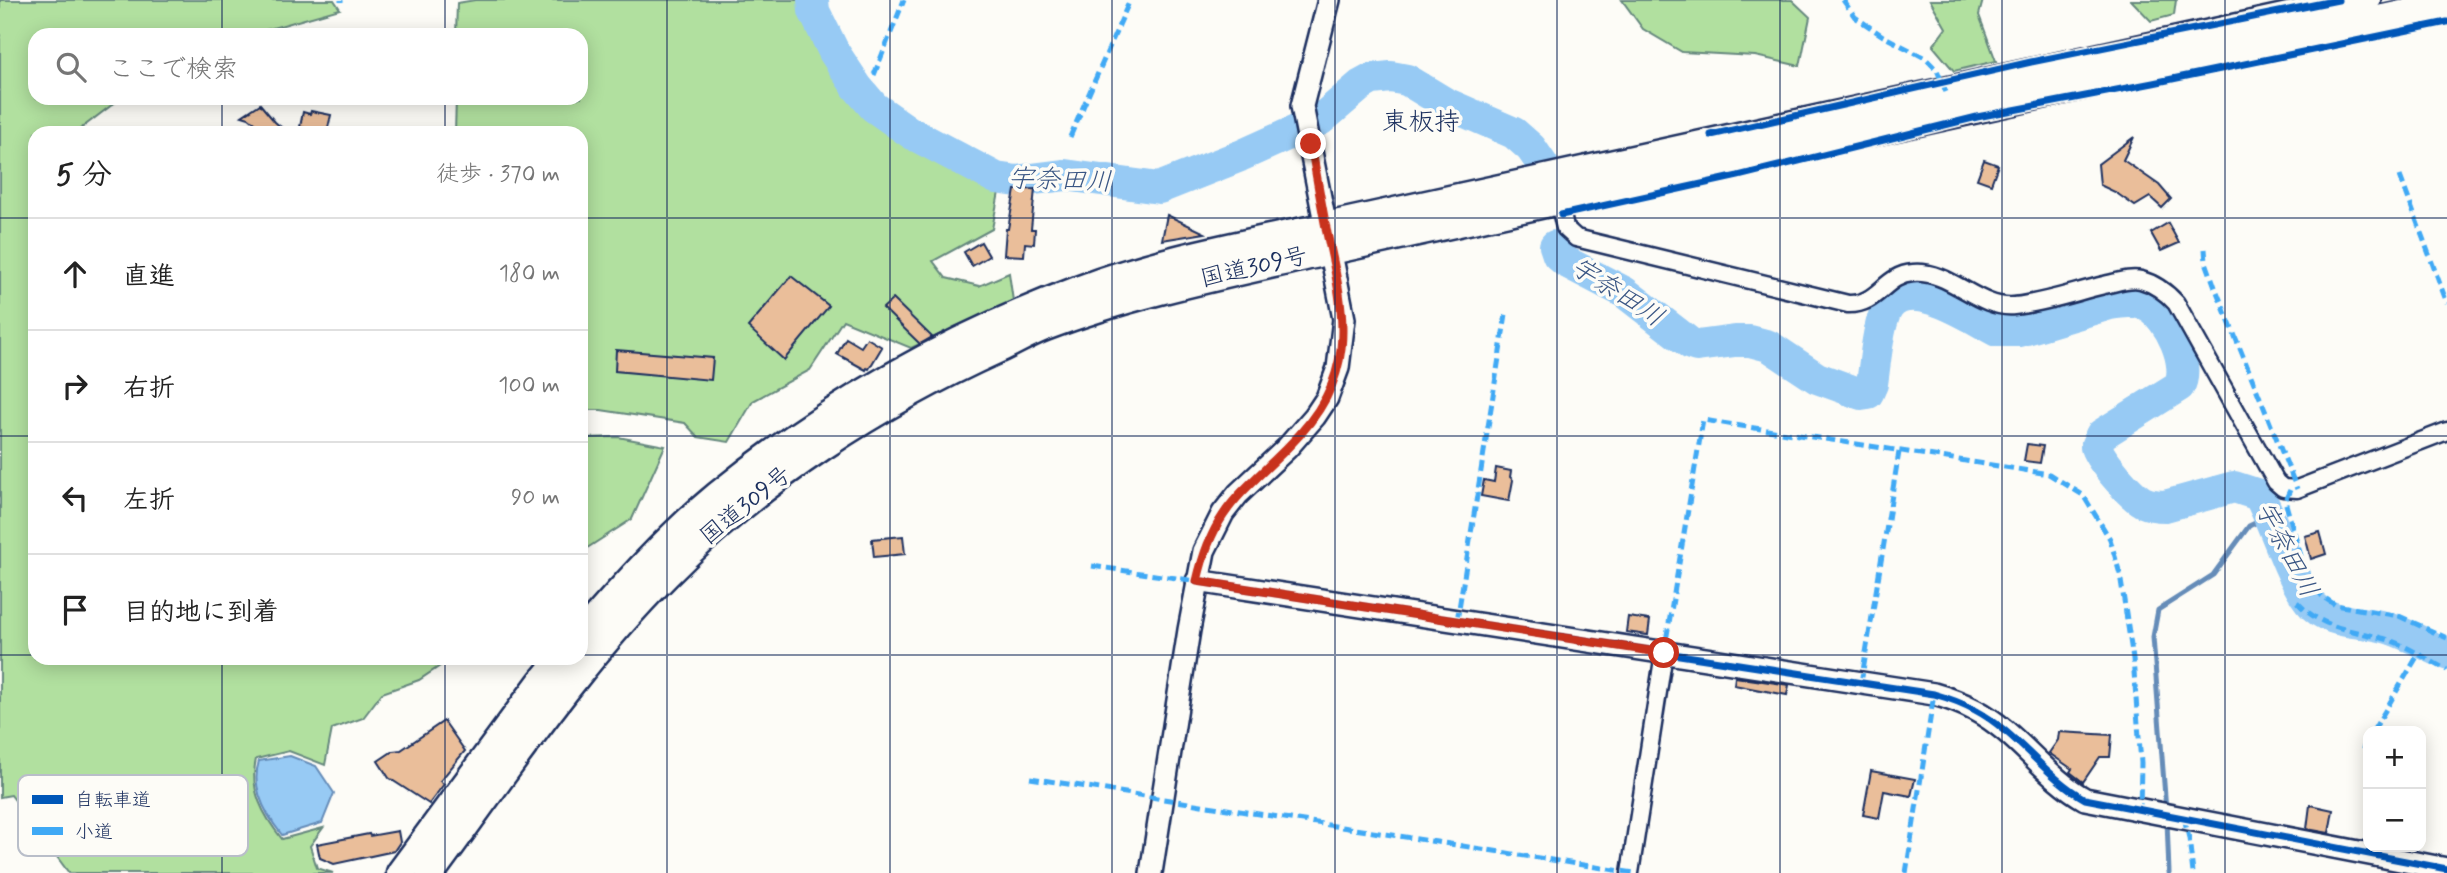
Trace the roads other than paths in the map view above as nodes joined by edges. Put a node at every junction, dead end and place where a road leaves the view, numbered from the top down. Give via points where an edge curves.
1 (1329, 0) edge
2 (2366, 0) edge
3 (2447, 5) edge
4 (1556, 189) junction
5 (1329, 239) junction
6 (2447, 431) edge
7 (1197, 581) junction
8 (588, 628) edge
9 (1664, 653) junction
10 (588, 663) edge
11 (556, 665) edge
12 (586, 665) edge
13 (2447, 869) edge
14 (401, 873) edge
15 (429, 873) edge
16 (1151, 873) edge
17 (1630, 873) edge

1 - 5 street via 1301,106
2 - 4 highway, 国道309号
3 - 4 highway, 国道309号
4 - 5 highway, 国道309号
4 - 6 street via 1566,228 1576,238 1848,304 1864,303 1896,277 1915,272 1934,275 2007,306 2132,279 2159,287 2176,303 2283,488 2297,489
5 - 7 street via 1344,318 1334,382 1303,431 1223,513 1204,551
5 - 8 highway, 国道309号 via 1179,260 1082,289 901,371 781,448 718,496 659,550
5 - 10 highway, 国道309号 via 1045,326 909,392 837,437 745,505 665,575
7 - 9 street
7 - 16 street
9 - 13 street via 1943,697 1993,722 2085,799
9 - 17 street
11 - 14 highway
12 - 15 highway, 国道309号

